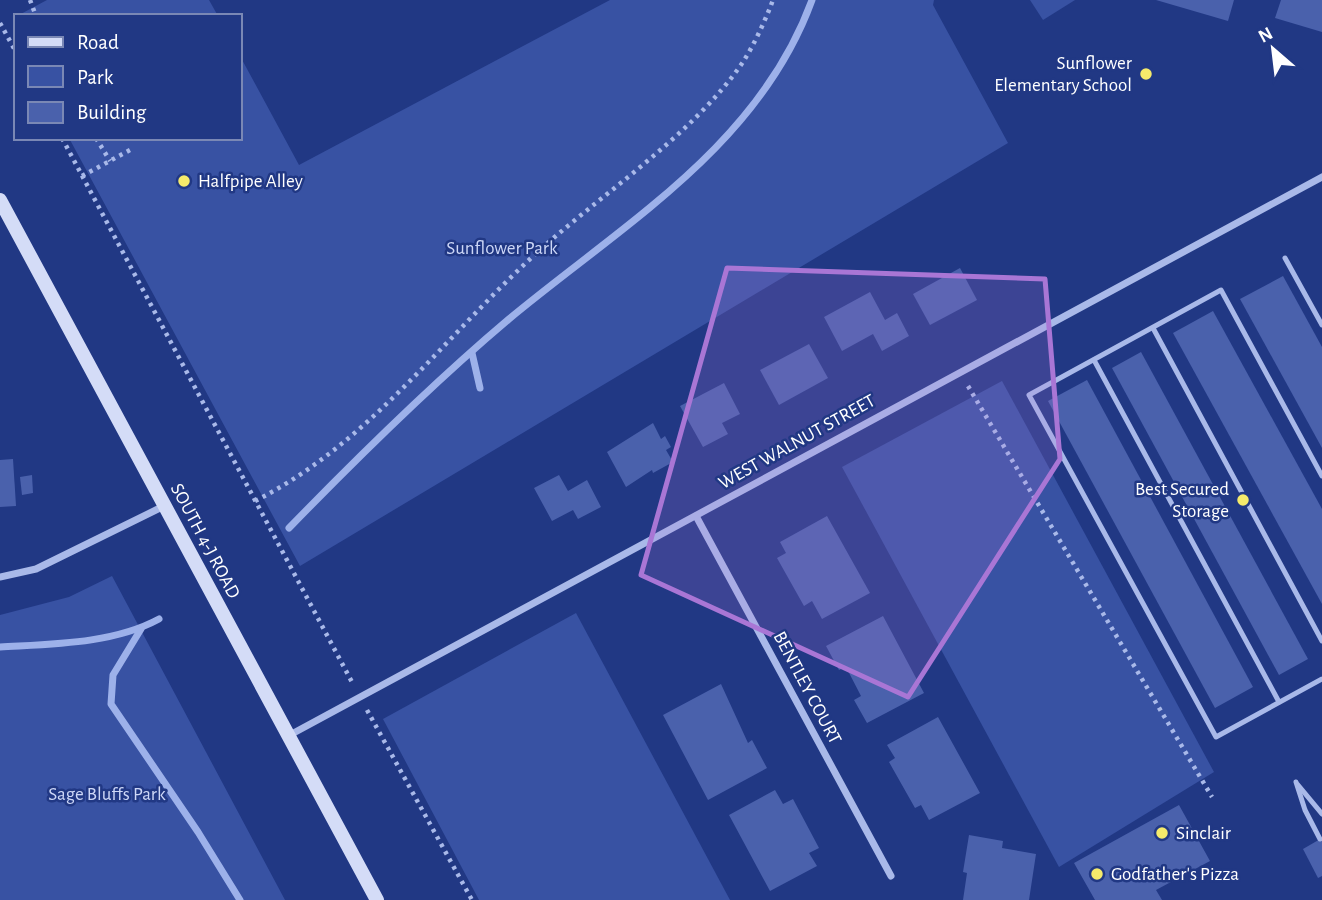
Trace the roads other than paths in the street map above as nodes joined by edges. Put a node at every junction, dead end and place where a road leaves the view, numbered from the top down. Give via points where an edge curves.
1 (1322, 177) edge
2 (0, 200) edge
3 (1285, 258) dead end
4 (1322, 325) edge
5 (1153, 328) junction
6 (1094, 360) junction
7 (1322, 476) edge
8 (164, 506) junction
9 (695, 516) junction
10 (0, 577) edge
11 (1322, 641) edge
12 (1322, 679) edge
13 (1279, 702) junction
14 (288, 736) junction
15 (1322, 814) edge
16 (1320, 839) dead end
17 (891, 876) dead end
18 (377, 900) edge

1 - 9 street, WEST WALNUT STREET
2 - 8 main road, SOUTH 4-J ROAD
3 - 4 lane
5 - 6 lane
5 - 7 lane via 1221,290
5 - 11 lane
6 - 13 lane
6 - 13 lane via 1029,395 1216,737
8 - 10 street via 36,569
8 - 14 main road, SOUTH 4-J ROAD
9 - 14 street, WEST WALNUT STREET
9 - 17 street, BENTLEY COURT
12 - 13 lane
14 - 18 main road, SOUTH 4-J ROAD
15 - 16 lane via 1296,782

